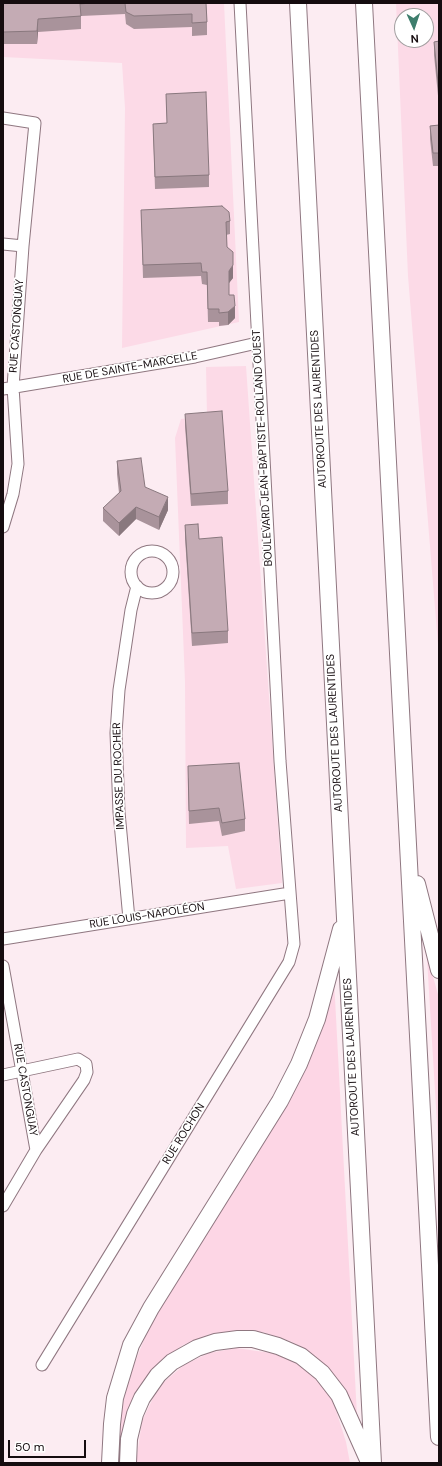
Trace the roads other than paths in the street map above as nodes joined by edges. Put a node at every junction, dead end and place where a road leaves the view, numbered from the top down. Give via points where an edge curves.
1 (240, 3) edge
2 (298, 3) edge
3 (364, 3) edge
4 (3, 118) edge
5 (3, 244) edge
6 (23, 246) junction
7 (257, 343) junction
8 (8, 388) edge
9 (3, 527) edge
10 (137, 586) dead end
11 (408, 850) junction
12 (290, 893) junction
13 (345, 916) junction
14 (129, 919) junction
15 (3, 939) edge
16 (3, 966) edge
17 (439, 970) edge
18 (21, 1071) junction
19 (3, 1075) edge
20 (36, 1150) junction
21 (3, 1206) edge
22 (42, 1365) dead end
23 (439, 1437) edge
24 (110, 1463) edge
25 (128, 1463) edge
26 (371, 1463) edge

1 - 7 street, BOULEVARD JEAN-BAPTISTE-ROLLAND OUEST
2 - 13 highway, AUTOROUTE DES LAURENTIDES
3 - 11 highway
4 - 6 street, RUE CASTONGUAY via 34,123
5 - 6 street
6 - 8 street, RUE CASTONGUAY
7 - 8 street, RUE DE SAINTE-MARCELLE via 194,357
7 - 12 street, BOULEVARD JEAN-BAPTISTE-ROLLAND OUEST via 280,761
8 - 9 street, RUE CASTONGUAY via 18,464 13,494
10 - 14 street, IMPASSE DU ROCHER via 130,610 116,733 119,812
11 - 17 highway
11 - 23 highway
12 - 14 street, RUE LOUIS-NAPOLÉON
12 - 22 street, RUE ROCHON via 294,944 289,962
13 - 24 highway via 317,1020 300,1064 280,1101 150,1308 131,1345 116,1398
13 - 26 highway, AUTOROUTE DES LAURENTIDES
14 - 15 street, RUE LOUIS-NAPOLÉON
16 - 18 street, RUE CASTONGUAY
18 - 19 street
18 - 20 street, RUE CASTONGUAY
18 - 20 street via 78,1059 86,1064 84,1080
20 - 21 street, RUE CASTONGUAY
25 - 26 highway via 129,1439 135,1414 142,1398 158,1375 172,1362 197,1348 238,1339 278,1346 301,1356 322,1373 339,1395

